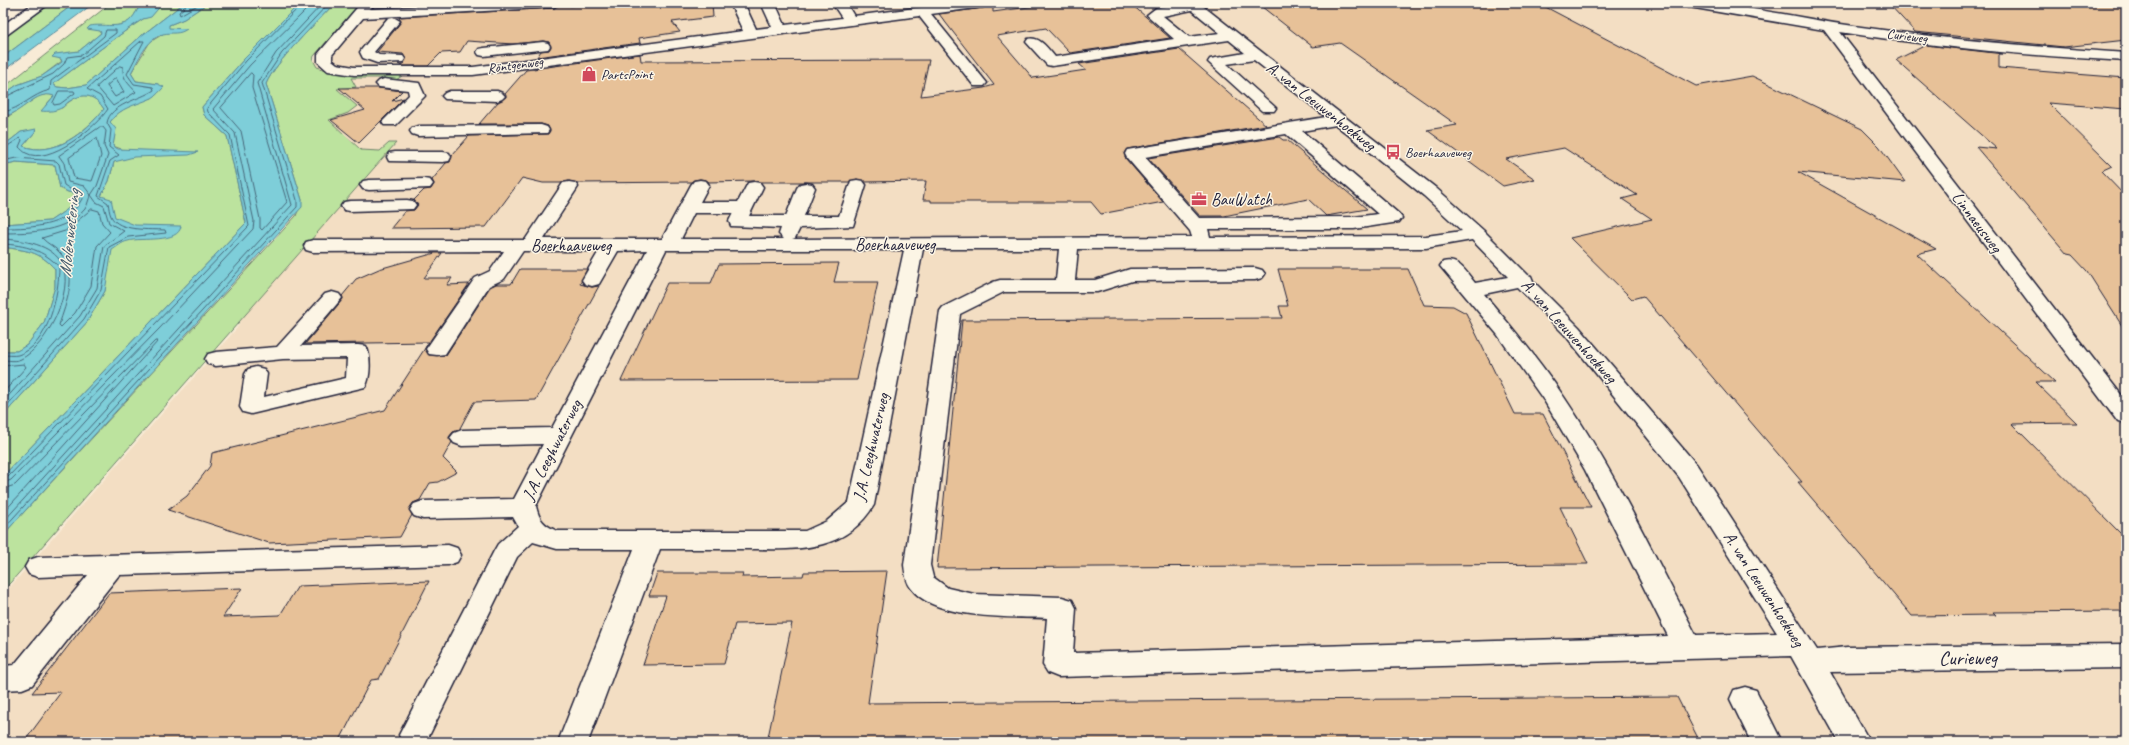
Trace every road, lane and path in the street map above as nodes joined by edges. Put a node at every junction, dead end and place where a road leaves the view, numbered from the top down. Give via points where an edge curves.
1 (43, 3) edge
2 (554, 3) edge
3 (737, 3) edge
4 (768, 3) edge
5 (839, 3) edge
6 (865, 3) edge
7 (983, 3) edge
8 (1689, 3) edge
9 (1193, 4) edge
10 (922, 11) junction
11 (396, 12) edge
12 (359, 13) edge
13 (874, 17) junction
14 (430, 19) dead end
15 (850, 20) junction
16 (1828, 26) junction
17 (780, 29) junction
18 (3, 31) edge
19 (751, 33) junction
20 (1232, 35) junction
21 (1033, 42) dead end
22 (1186, 42) junction
23 (543, 46) dead end
24 (1257, 55) junction
25 (435, 56) dead end
26 (2126, 57) edge
27 (420, 66) junction
28 (472, 71) junction
29 (359, 84) dead end
30 (400, 84) junction
31 (979, 84) dead end
32 (497, 96) dead end
33 (414, 99) junction
34 (1268, 108) dead end
35 (432, 116) dead end
36 (480, 116) dead end
37 (1338, 120) junction
38 (390, 122) dead end
39 (1289, 128) junction
40 (541, 130) dead end
41 (418, 131) dead end
42 (394, 157) dead end
43 (443, 157) dead end
44 (424, 184) dead end
45 (369, 185) dead end
46 (700, 185) dead end
47 (857, 185) dead end
48 (569, 187) dead end
49 (754, 187) dead end
50 (806, 188) dead end
51 (407, 205) dead end
52 (350, 206) dead end
53 (688, 207) junction
54 (1286, 211) dead end
55 (739, 220) junction
56 (793, 222) junction
57 (1299, 223) junction
58 (1194, 224) junction
59 (1476, 234) junction
60 (1069, 243) junction
61 (1203, 243) junction
62 (915, 244) junction
63 (612, 245) junction
64 (664, 245) junction
65 (784, 245) junction
66 (313, 246) dead end
67 (524, 246) junction
68 (1450, 266) dead end
69 (1255, 274) dead end
70 (592, 280) dead end
71 (1524, 280) junction
72 (1065, 286) junction
73 (1472, 290) junction
74 (332, 298) dead end
75 (437, 349) dead end
76 (283, 353) junction
77 (216, 359) dead end
78 (256, 374) dead end
79 (2126, 417) edge
80 (560, 436) junction
81 (462, 438) dead end
82 (423, 510) dead end
83 (528, 518) junction
84 (651, 540) junction
85 (448, 555) dead end
86 (112, 565) junction
87 (38, 567) dead end
88 (1688, 647) junction
89 (1804, 653) junction
90 (2126, 656) edge
91 (3, 678) edge
92 (1745, 699) dead end
93 (414, 735) dead end
94 (573, 742) edge
95 (1767, 742) edge
96 (1855, 742) edge

1 - 18 street
2 - 11 street
3 - 19 street
4 - 17 street
5 - 15 street
6 - 13 street
7 - 10 street, Röntgenweg
8 - 16 street, Curieweg
9 - 20 street, A. van Leeuwenhoekweg
9 - 22 street via 1154,14
10 - 13 street, Röntgenweg
10 - 31 street
11 - 12 street
11 - 14 street
11 - 27 street via 367,52 368,55 377,59
12 - 27 street, Röntgenweg via 325,54 325,62 333,68 354,71
13 - 15 street, Röntgenweg
15 - 17 street, Röntgenweg
16 - 26 street, Curieweg via 2016,49
16 - 79 street, Linnaeusweg
17 - 19 street, Röntgenweg
19 - 28 street, Röntgenweg
20 - 22 street
20 - 24 street, A. van Leeuwenhoekweg
21 - 22 street via 1052,62
23 - 28 street via 486,48
24 - 34 street via 1215,62
24 - 37 street, A. van Leeuwenhoekweg
25 - 27 street
27 - 28 street, Röntgenweg
27 - 30 street
29 - 30 street
30 - 33 street via 414,86 417,96
32 - 33 street
33 - 38 street
35 - 36 street
37 - 39 street
37 - 59 street, A. van Leeuwenhoekweg via 1430,192
39 - 57 street via 1393,218 1354,223
39 - 58 street via 1133,154
40 - 41 street
42 - 43 street
44 - 45 street
46 - 53 street, J.A. Leeghwaterweg
47 - 56 street via 846,222
48 - 67 street
49 - 55 street
50 - 56 street
51 - 52 street
53 - 55 street
53 - 64 street, J.A. Leeghwaterweg
54 - 57 street
55 - 56 street
56 - 65 street
57 - 58 street
58 - 61 street
59 - 61 street, Boerhaaveweg via 1426,242
59 - 71 street, A. van Leeuwenhoekweg
60 - 61 street, Boerhaaveweg
60 - 62 street, Boerhaaveweg
60 - 72 street
62 - 65 street, Boerhaaveweg
62 - 84 street, J.A. Leeghwaterweg via 861,505 846,522 827,534 805,540
63 - 64 street, Boerhaaveweg
63 - 67 street, Boerhaaveweg
63 - 70 street
64 - 65 street, Boerhaaveweg
64 - 80 street, J.A. Leeghwaterweg
66 - 67 street, Boerhaaveweg
67 - 75 street via 497,275 482,282
68 - 73 street
69 - 72 street via 1130,275 1097,286
71 - 73 street
71 - 89 street, A. van Leeuwenhoekweg via 1572,331 1688,471
72 - 88 street, Curieweg via 1000,286 950,311 917,565 921,582 940,596 974,606 1062,608 1058,665
73 - 88 street via 1556,400 1597,470
74 - 76 street
76 - 77 street
76 - 78 street via 358,351 357,382 251,407
80 - 81 street
80 - 83 street, J.A. Leeghwaterweg via 523,506
82 - 83 street
83 - 84 street, J.A. Leeghwaterweg via 537,534 557,540
83 - 93 street, J.A. Leeghwaterweg via 506,551
84 - 94 street
85 - 86 street
86 - 87 street
86 - 91 street via 22,677
88 - 89 street, Curieweg
89 - 90 street, Curieweg via 1847,659
89 - 96 street, A. van Leeuwenhoekweg
92 - 95 street

